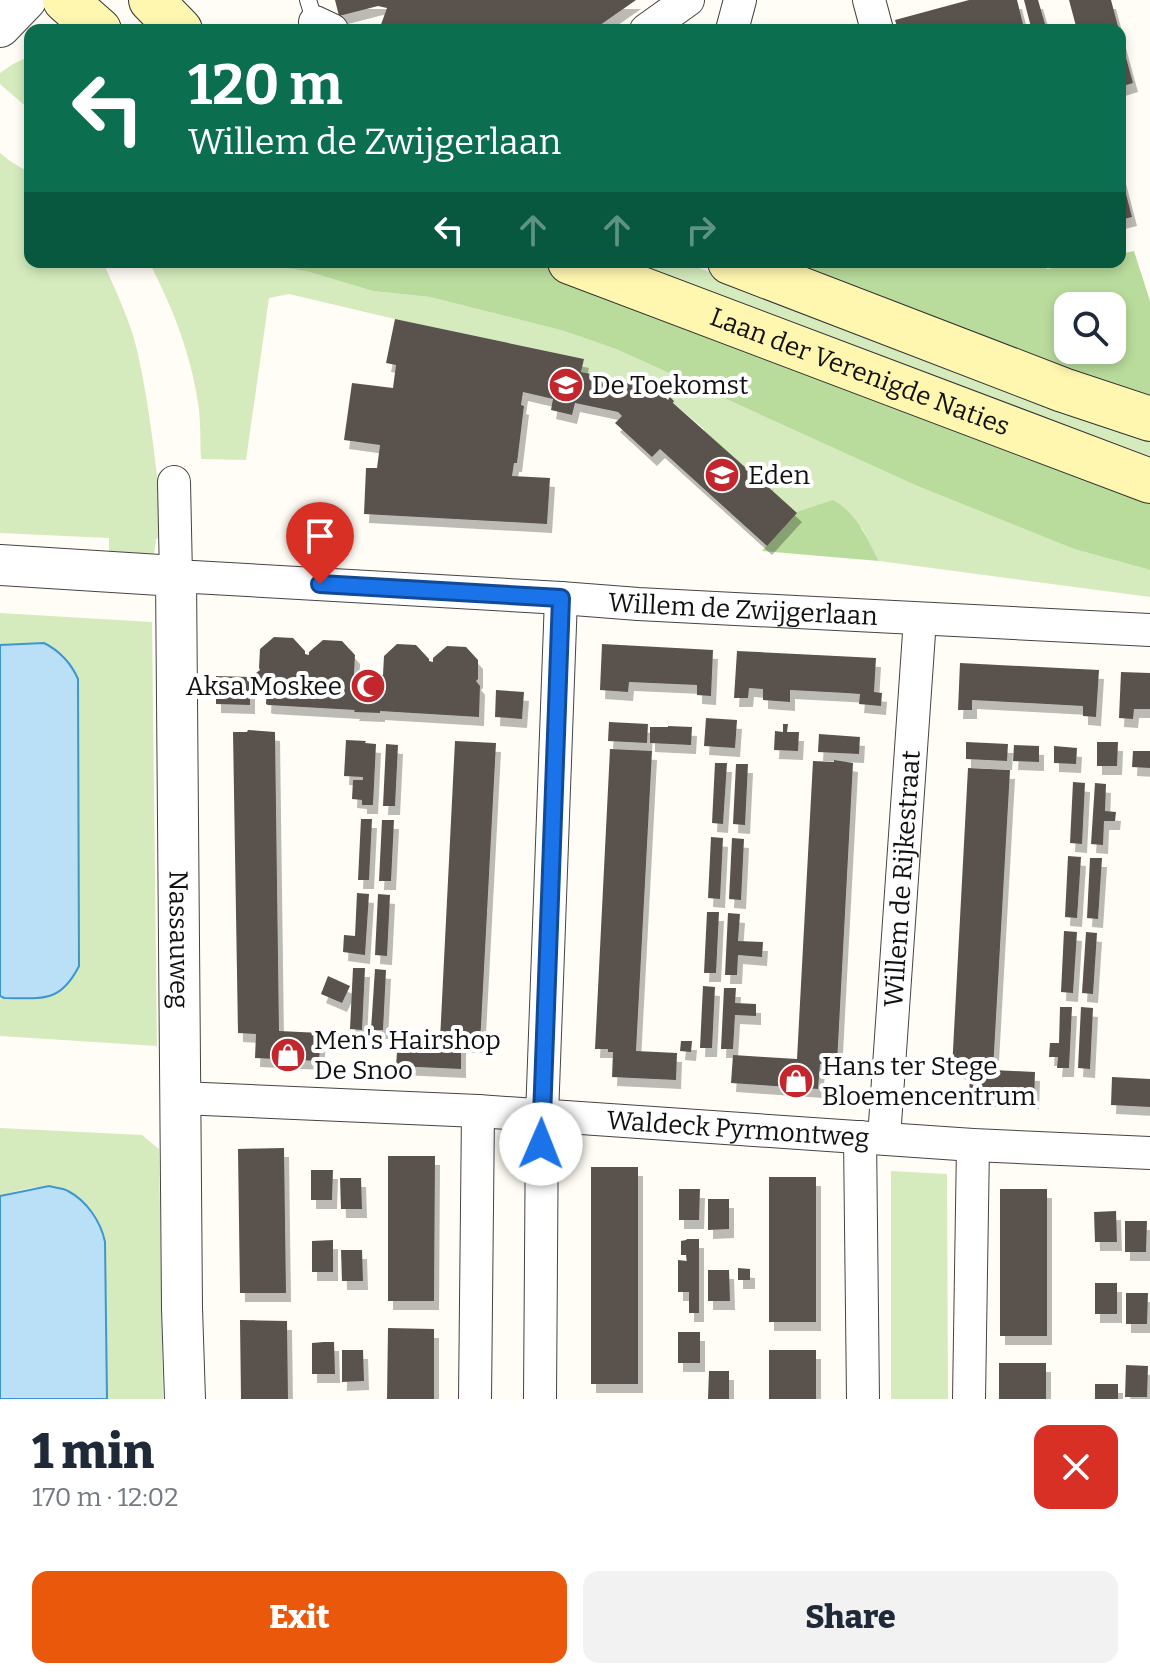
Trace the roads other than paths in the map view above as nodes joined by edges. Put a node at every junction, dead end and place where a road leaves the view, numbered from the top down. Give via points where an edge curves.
1 (26, 0) edge
2 (65, 0) edge
3 (151, 0) edge
4 (688, 0) edge
5 (740, 0) edge
6 (869, 0) edge
7 (92, 24) edge
8 (174, 24) edge
9 (654, 24) edge
10 (734, 24) edge
11 (875, 24) edge
12 (0, 27) edge
13 (586, 268) edge
14 (746, 268) edge
15 (1150, 419) edge
16 (1150, 481) edge
17 (174, 482) dead end
18 (0, 565) edge
19 (176, 576) junction
20 (561, 598) junction
21 (920, 619) junction
22 (1150, 630) edge
23 (181, 1098) junction
24 (478, 1111) junction
25 (542, 1116) junction
26 (872, 1137) junction
27 (973, 1145) junction
28 (1150, 1153) edge
29 (185, 1399) edge
30 (475, 1399) edge
31 (540, 1399) edge
32 (863, 1399) edge
33 (969, 1399) edge

1 - 12 street
2 - 7 main road
3 - 8 main road
4 - 9 street
5 - 10 street
6 - 11 street
13 - 16 main road, Laan der Verenigde Naties
14 - 15 main road
17 - 19 street, Nassauweg
18 - 19 street, Willem de Zwijgerlaan
19 - 20 street, Willem de Zwijgerlaan
19 - 23 street, Nassauweg
20 - 21 street, Willem de Zwijgerlaan
20 - 25 street
21 - 22 street, Willem de Zwijgerlaan
21 - 26 street, Willem de Rijkestraat
23 - 24 street, Waldeck Pyrmontweg
23 - 29 street, Nassauweg
24 - 25 street, Waldeck Pyrmontweg
24 - 30 street
25 - 26 street, Waldeck Pyrmontweg
25 - 31 street
26 - 27 street, Waldeck Pyrmontweg
26 - 32 street, Willem de Rijkestraat
27 - 28 street, Waldeck Pyrmontweg
27 - 33 street

